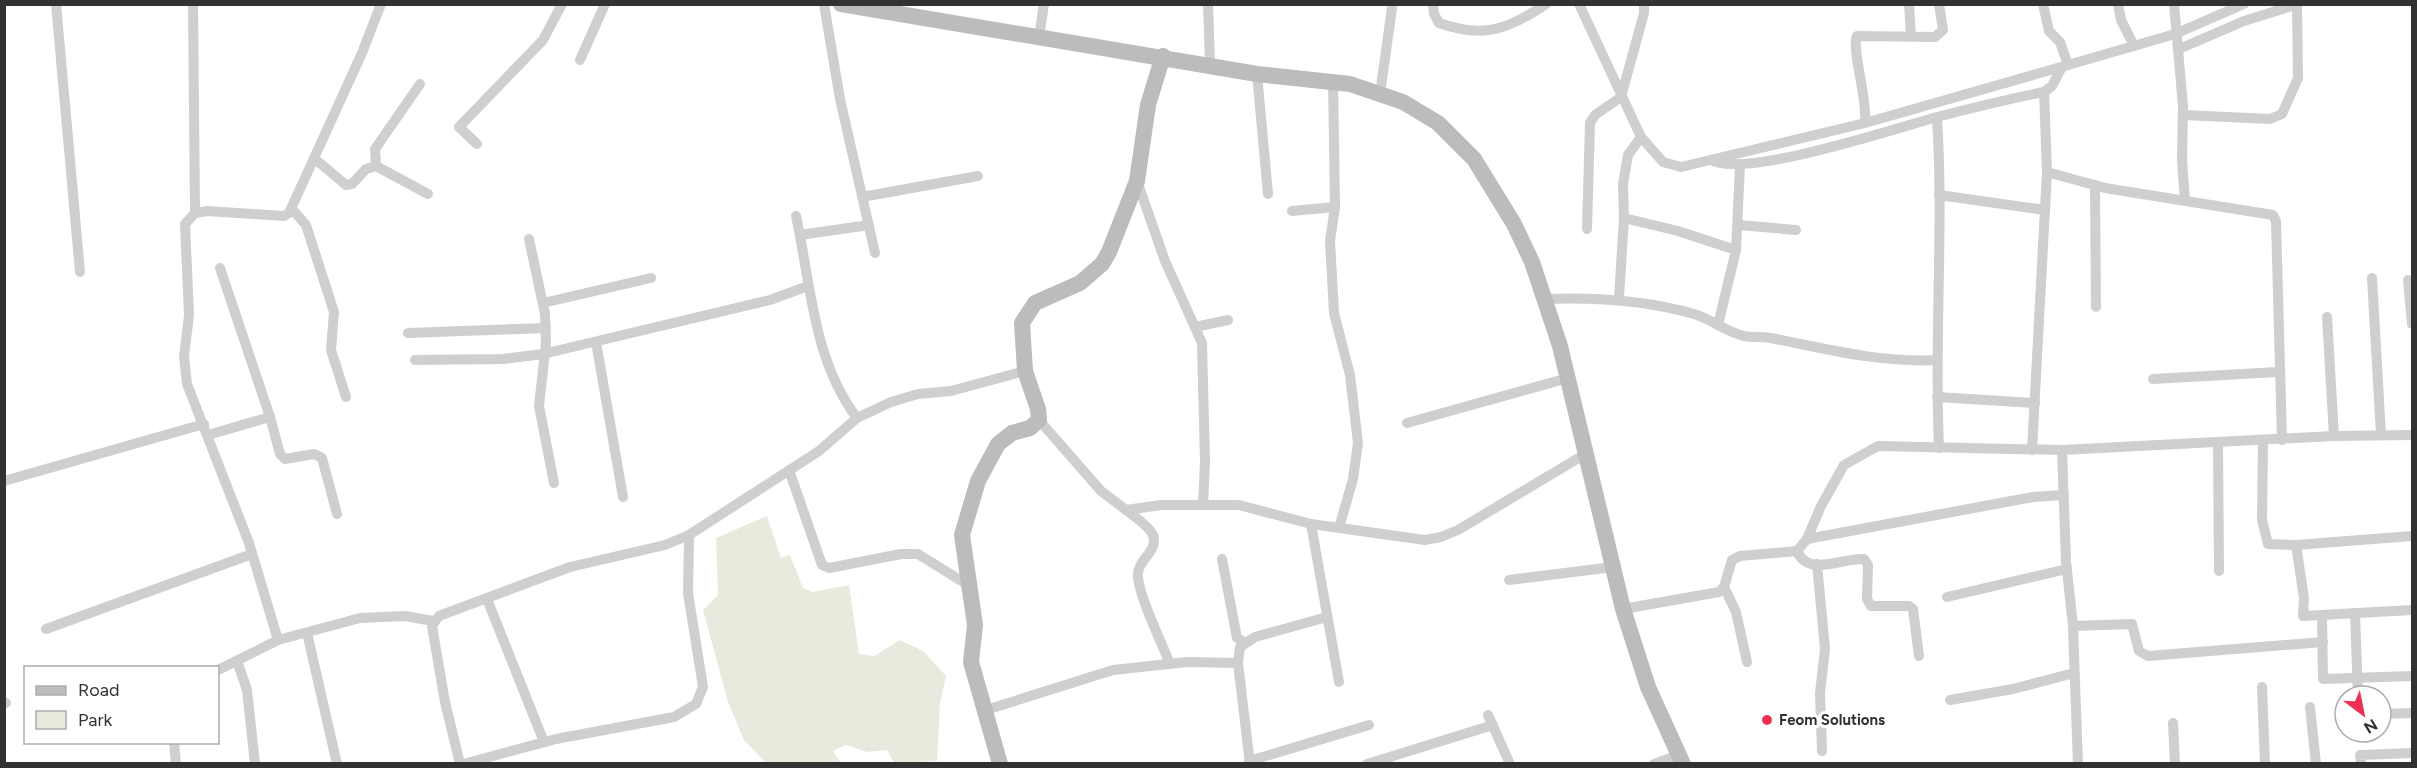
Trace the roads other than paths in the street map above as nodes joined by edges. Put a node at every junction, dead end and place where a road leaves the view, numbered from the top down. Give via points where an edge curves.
1 (56, 4) edge
2 (194, 4) edge
3 (381, 4) edge
4 (562, 4) edge
5 (605, 4) edge
6 (824, 4) edge
7 (841, 4) edge
8 (1044, 4) edge
9 (1208, 4) edge
10 (1433, 4) edge
11 (1546, 4) edge
12 (1579, 4) edge
13 (1644, 4) edge
14 (1909, 4) edge
15 (1939, 4) edge
16 (2043, 4) edge
17 (2118, 4) edge
18 (2174, 4) edge
19 (2244, 4) edge
20 (2298, 5) edge
21 (881, 7) edge
22 (1392, 8) dead end
23 (2175, 33) junction
24 (1911, 36) junction
25 (1039, 37) junction
26 (2134, 46) junction
27 (2179, 49) junction
28 (1163, 56) junction
29 (580, 60) dead end
30 (1210, 65) junction
31 (2065, 66) junction
32 (1257, 74) junction
33 (1333, 80) junction
34 (420, 84) dead end
35 (2044, 92) junction
36 (1380, 94) junction
37 (1621, 97) junction
38 (2182, 115) junction
39 (1937, 118) junction
40 (1865, 123) junction
41 (1641, 136) junction
42 (477, 144) dead end
43 (315, 159) junction
44 (1711, 160) junction
45 (1740, 165) junction
46 (376, 166) junction
47 (2047, 172) junction
48 (978, 176) dead end
49 (1137, 181) junction
50 (2095, 185) junction
51 (428, 194) dead end
52 (1268, 194) dead end
53 (1939, 195) junction
54 (862, 197) junction
55 (2185, 201) junction
56 (1335, 207) junction
57 (292, 209) junction
58 (2045, 210) junction
59 (1292, 211) dead end
60 (195, 213) junction
61 (796, 216) dead end
62 (1624, 218) junction
63 (868, 225) junction
64 (1739, 225) junction
65 (1587, 229) dead end
66 (1796, 230) dead end
67 (800, 235) junction
68 (529, 238) dead end
69 (1736, 250) junction
70 (875, 253) dead end
71 (220, 268) dead end
72 (80, 272) dead end
73 (651, 278) dead end
74 (2372, 278) dead end
75 (2408, 280) dead end
76 (808, 286) junction
77 (1619, 298) junction
78 (1545, 299) junction
79 (543, 303) junction
80 (2096, 307) dead end
81 (2327, 317) dead end
82 (1228, 320) dead end
83 (2412, 324) edge
84 (1718, 325) junction
85 (1195, 327) junction
86 (546, 328) junction
87 (408, 333) dead end
88 (596, 342) junction
89 (543, 354) junction
90 (415, 360) dead end
91 (1937, 360) junction
92 (1025, 371) junction
93 (2278, 372) junction
94 (1568, 378) junction
95 (2153, 379) dead end
96 (346, 397) dead end
97 (1937, 397) junction
98 (2035, 403) junction
99 (270, 417) junction
100 (857, 418) junction
101 (1039, 420) junction
102 (1407, 423) dead end
103 (204, 424) junction
104 (208, 435) junction
105 (2381, 435) junction
106 (2412, 435) edge
107 (2334, 436) junction
108 (2282, 440) junction
109 (2263, 441) junction
110 (2218, 442) junction
111 (1939, 448) junction
112 (2032, 450) junction
113 (2062, 450) junction
114 (1587, 453) junction
115 (789, 470) junction
116 (4, 481) edge
117 (554, 483) dead end
118 (2064, 495) junction
119 (623, 497) dead end
120 (1203, 505) junction
121 (1126, 510) junction
122 (337, 514) dead end
123 (1311, 525) junction
124 (1339, 528) junction
125 (689, 536) junction
126 (2412, 536) edge
127 (1807, 539) junction
128 (2296, 545) junction
129 (1797, 551) junction
130 (252, 554) junction
131 (1222, 560) dead end
132 (1817, 564) junction
133 (1613, 567) junction
134 (2067, 569) junction
135 (2218, 572) dead end
136 (1509, 580) dead end
137 (968, 585) junction
138 (1724, 587) junction
139 (1947, 597) dead end
140 (487, 599) junction
141 (1623, 609) junction
142 (2412, 610) edge
143 (2355, 613) junction
144 (2322, 615) junction
145 (1327, 617) junction
146 (433, 621) junction
147 (2073, 626) junction
148 (46, 629) dead end
149 (307, 633) junction
150 (278, 640) junction
151 (1244, 642) junction
152 (2322, 642) junction
153 (1919, 656) dead end
154 (237, 662) junction
155 (1747, 662) dead end
156 (1238, 663) junction
157 (1170, 664) junction
158 (219, 670) edge
159 (2074, 673) junction
160 (2412, 676) edge
161 (2358, 678) junction
162 (1339, 682) dead end
163 (2358, 684) edge
164 (2262, 687) dead end
165 (1950, 700) dead end
166 (2310, 707) dead end
167 (983, 711) junction
168 (2412, 713) edge
169 (2393, 714) edge
170 (2174, 723) dead end
171 (1369, 725) dead end
172 (544, 742) junction
173 (174, 744) edge
174 (1822, 751) dead end
175 (2412, 753) edge
176 (1681, 759) edge
177 (2395, 759) edge
178 (1250, 762) edge
179 (1507, 763) edge
180 (176, 764) edge
181 (255, 764) edge
182 (337, 764) edge
183 (461, 764) edge
184 (1000, 764) edge
185 (1367, 764) edge
186 (1654, 764) edge
187 (2078, 764) edge
188 (2175, 764) edge
189 (2265, 764) edge
190 (2316, 764) edge
191 (2361, 764) edge

1 - 72 street
2 - 60 street
3 - 43 street
4 - 42 street via 543,40 459,127
5 - 29 street
6 - 54 street
7 - 21 street
8 - 25 street
9 - 30 street
10 - 11 street via 1439,23 1495,31 1522,21
12 - 37 street
13 - 37 street
14 - 24 street
15 - 24 street via 1943,19 1940,34
16 - 31 street via 2049,31 2060,42
17 - 26 street
18 - 23 street
19 - 23 street
20 - 27 street via 2244,21
20 - 38 street via 2298,78 2282,114 2270,119
21 - 25 street
22 - 36 street
23 - 26 street
23 - 27 street
24 - 40 street via 1862,34 1855,40 1867,108
25 - 28 street
26 - 31 street
27 - 38 street
28 - 30 street
28 - 49 street via 1148,105
30 - 32 street
31 - 35 street
31 - 40 street
32 - 33 street
32 - 52 street
33 - 36 street
33 - 56 street
34 - 46 street via 375,149
35 - 39 street
35 - 47 street
36 - 78 street via 1403,102 1438,123 1474,159 1514,224
37 - 41 street
37 - 65 street via 1590,123
38 - 55 street
39 - 45 street via 1821,149
39 - 53 street
40 - 44 street
41 - 44 street via 1655,156 1672,166
41 - 62 street via 1628,155 1623,184
43 - 46 street via 346,185
43 - 57 street
44 - 45 street
45 - 64 street
46 - 51 street
47 - 50 street
47 - 58 street
48 - 54 street
49 - 85 street via 1165,261
49 - 92 street via 1102,264 1080,283 1035,303 1026,314 1022,323
50 - 55 street
50 - 80 street
53 - 58 street
53 - 91 street
54 - 63 street
55 - 93 street via 2263,212 2276,220
56 - 59 street
56 - 124 street via 1330,241 1334,313 1350,375 1358,443 1353,480
57 - 60 street via 284,216
57 - 96 street via 306,225 334,312 330,350
58 - 98 street
60 - 103 street via 185,224 189,315 184,357 187,384
61 - 67 street
62 - 69 street
62 - 77 street
63 - 67 street
63 - 70 street
64 - 66 street
64 - 69 street
67 - 76 street
68 - 79 street
69 - 84 street
71 - 99 street
73 - 79 street
74 - 105 street
75 - 83 street
76 - 88 street via 771,300
76 - 100 street via 828,371
77 - 78 street
77 - 84 street via 1692,314
78 - 94 street
79 - 86 street
81 - 107 street
82 - 85 street
84 - 91 street via 1743,336 1833,352 1894,360
85 - 120 street via 1204,356
86 - 87 street
86 - 89 street
88 - 89 street
88 - 119 street
89 - 90 street via 503,359
89 - 117 street via 540,406
91 - 97 street
92 - 100 street via 951,391 909,397
92 - 101 street
93 - 95 street
93 - 108 street
94 - 102 street
94 - 114 street
97 - 98 street
97 - 111 street
98 - 112 street
99 - 104 street
99 - 122 street via 282,457 314,454 322,458
100 - 115 street via 819,451
101 - 121 street via 1101,491
101 - 137 street via 998,444 978,481 962,534
103 - 104 street
103 - 116 street
104 - 130 street
105 - 106 street
105 - 107 street
107 - 108 street
108 - 109 street
109 - 110 street
109 - 128 street via 2265,537 2268,544
110 - 113 street
110 - 135 street
111 - 112 street
111 - 127 street via 1890,444 1855,457 1837,476
112 - 113 street
113 - 118 street
114 - 124 street via 1441,537 1408,538
114 - 133 street
115 - 125 street
115 - 137 street via 822,565 829,568 918,554
118 - 127 street via 2032,497
118 - 134 street
120 - 121 street
120 - 123 street via 1239,505
121 - 157 street via 1152,533 1151,552 1143,559 1137,576
123 - 124 street
123 - 145 street
125 - 140 street via 570,567
125 - 172 street via 688,593 703,687 696,704 674,717
126 - 128 street
127 - 129 street
128 - 144 street via 2303,616
129 - 132 street via 1804,560
129 - 138 street via 1740,556 1729,565
130 - 148 street
130 - 150 street
131 - 151 street via 1237,638
132 - 153 street via 1864,559 1869,565 1871,606 1913,609
132 - 174 street via 1825,649 1820,693
133 - 136 street
133 - 141 street
134 - 139 street
134 - 147 street
137 - 167 street via 975,625 971,662
138 - 141 street via 1719,592
138 - 155 street via 1736,612
140 - 146 street
140 - 172 street
141 - 176 street via 1648,687
142 - 143 street
143 - 144 street
143 - 161 street
144 - 152 street
145 - 151 street
145 - 162 street
146 - 149 street via 416,616 371,616
146 - 183 street via 445,702
147 - 152 street via 2132,624 2139,651 2148,656
147 - 159 street
149 - 150 street
149 - 182 street
150 - 154 street
151 - 156 street via 1238,652
152 - 161 street via 2323,679
154 - 158 street
154 - 181 street via 247,690
156 - 157 street
156 - 178 street
157 - 167 street via 1113,670
159 - 165 street
159 - 187 street
160 - 161 street
161 - 163 street
164 - 189 street
166 - 190 street
167 - 184 street
168 - 169 street
170 - 188 street
171 - 178 street
172 - 183 street
173 - 180 street
175 - 177 street
176 - 186 street
177 - 191 street via 2360,755
179 - 185 street via 1490,720

